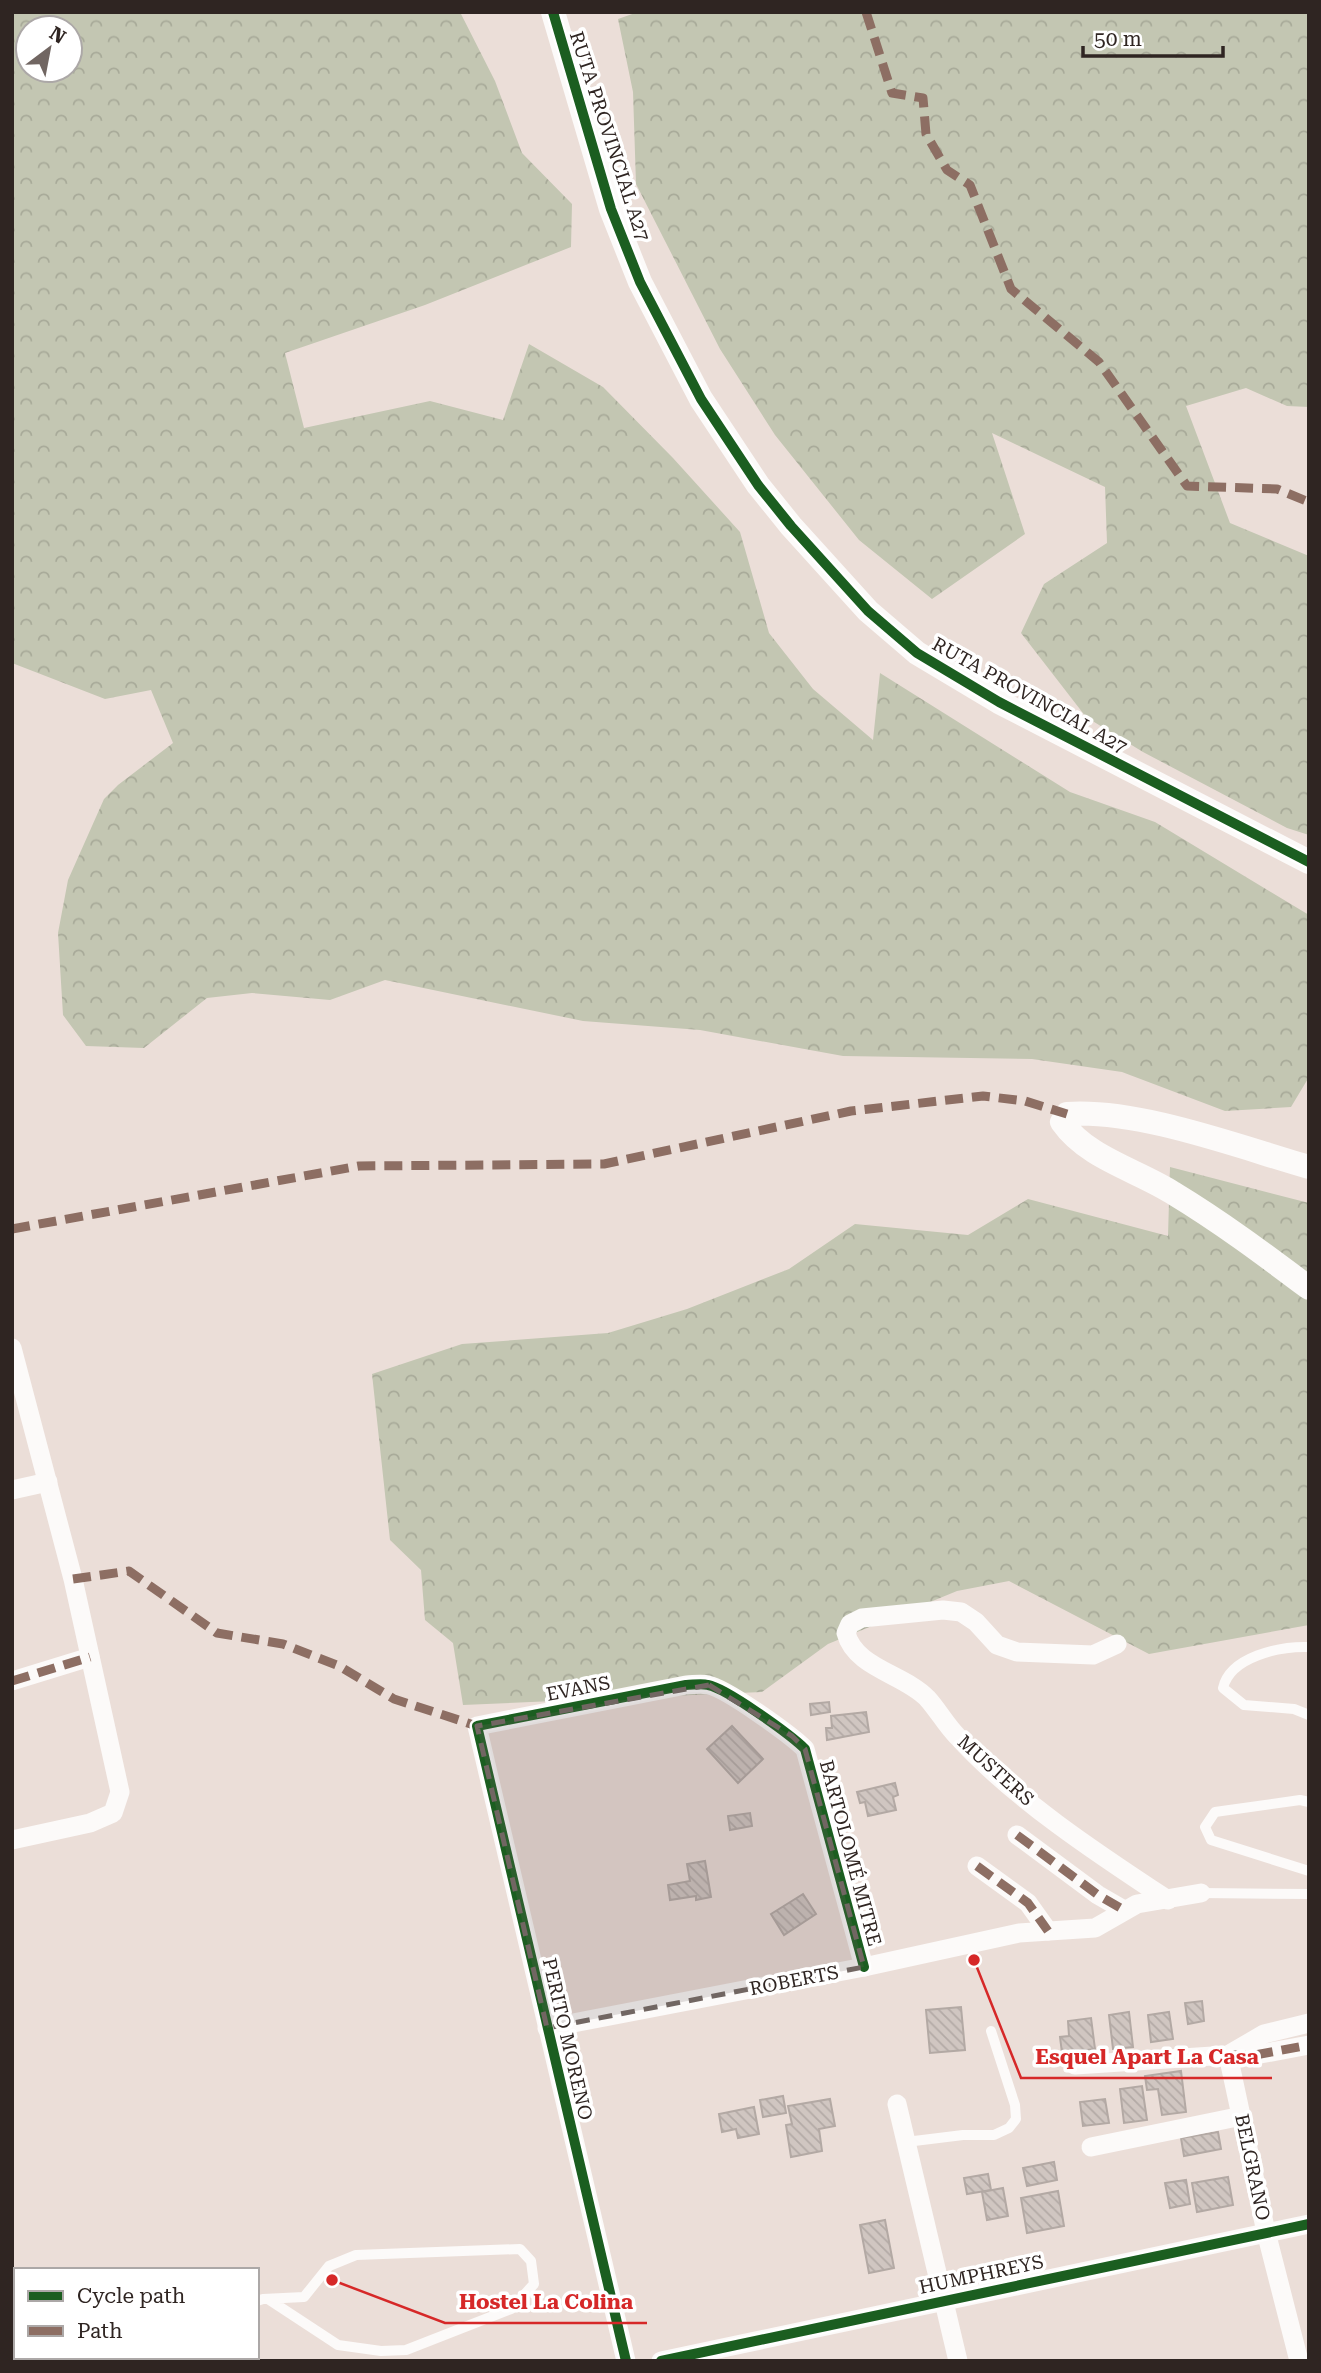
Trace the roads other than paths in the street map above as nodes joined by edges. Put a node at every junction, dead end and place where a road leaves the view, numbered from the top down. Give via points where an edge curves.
1 (553, 12) edge
2 (1309, 862) edge
3 (1309, 1167) edge
4 (1309, 1288) edge
5 (12, 1348) edge
6 (48, 1482) junction
7 (12, 1490) edge
8 (1117, 1644) dead end
9 (1309, 1647) edge
10 (90, 1657) junction
11 (12, 1681) edge
12 (1309, 1715) edge
13 (477, 1726) joint
14 (805, 1749) joint
15 (1309, 1802) edge
16 (1017, 1835) dead end
17 (12, 1840) edge
18 (977, 1866) dead end
19 (1309, 1871) edge
20 (1201, 1893) joint
21 (1309, 1894) edge
22 (1168, 1900) junction
23 (1124, 1910) junction
24 (1048, 1931) junction
25 (864, 1966) junction
26 (1309, 2023) edge
27 (547, 2028) junction
28 (991, 2031) dead end
29 (1309, 2045) edge
30 (1228, 2055) junction
31 (1075, 2065) dead end
32 (897, 2104) dead end
33 (1242, 2116) junction
34 (906, 2142) junction
35 (1091, 2147) dead end
36 (1309, 2224) edge
37 (1266, 2232) junction
38 (944, 2299) junction
39 (263, 2300) edge
40 (626, 2361) edge
41 (661, 2361) edge
42 (958, 2361) edge
43 (1299, 2361) edge

1 - 2 street, RUTA PROVINCIAL A27 via 611,209 640,282 701,399 790,526 868,611 917,653 999,702
3 - 4 street via 1177,1130 1111,1117 1067,1114 1062,1122 1071,1135 1172,1191
5 - 6 street
6 - 7 street
6 - 10 street
8 - 22 street, MUSTERS via 1093,1655 1017,1652 997,1645 961,1612 943,1610 862,1618 850,1624 846,1633 849,1644 862,1657 926,1697 957,1737 1055,1822
9 - 12 lane via 1240,1662 1226,1674 1223,1688 1244,1705 1294,1709
10 - 11 street
10 - 17 street via 120,1791 113,1813 90,1823
13 - 14 street, EVANS via 686,1685 709,1685 792,1736
13 - 27 street, PERITO MORENO
14 - 25 street, BARTOLOMÉ MITRE
15 - 19 lane via 1215,1812 1205,1827 1211,1840
16 - 23 street
18 - 24 street via 1028,1903
20 - 21 lane
20 - 22 street, ROBERTS
22 - 23 street, ROBERTS
23 - 24 street, ROBERTS via 1095,1928
24 - 25 street, ROBERTS
25 - 27 street, ROBERTS
26 - 30 street via 1264,2034
27 - 40 street, PERITO MORENO
28 - 34 lane via 1016,2119 994,2135
29 - 30 street
30 - 31 street
30 - 33 street, BELGRANO
32 - 34 street
33 - 35 street
33 - 37 street, BELGRANO
34 - 38 street
36 - 37 street, HUMPHREYS
37 - 38 street, HUMPHREYS
37 - 43 street, BELGRANO
38 - 41 street, HUMPHREYS
38 - 42 street
39 - 39 lane via 304,2297 329,2266 356,2255 520,2249 531,2261 534,2284 511,2309 406,2350 338,2344

